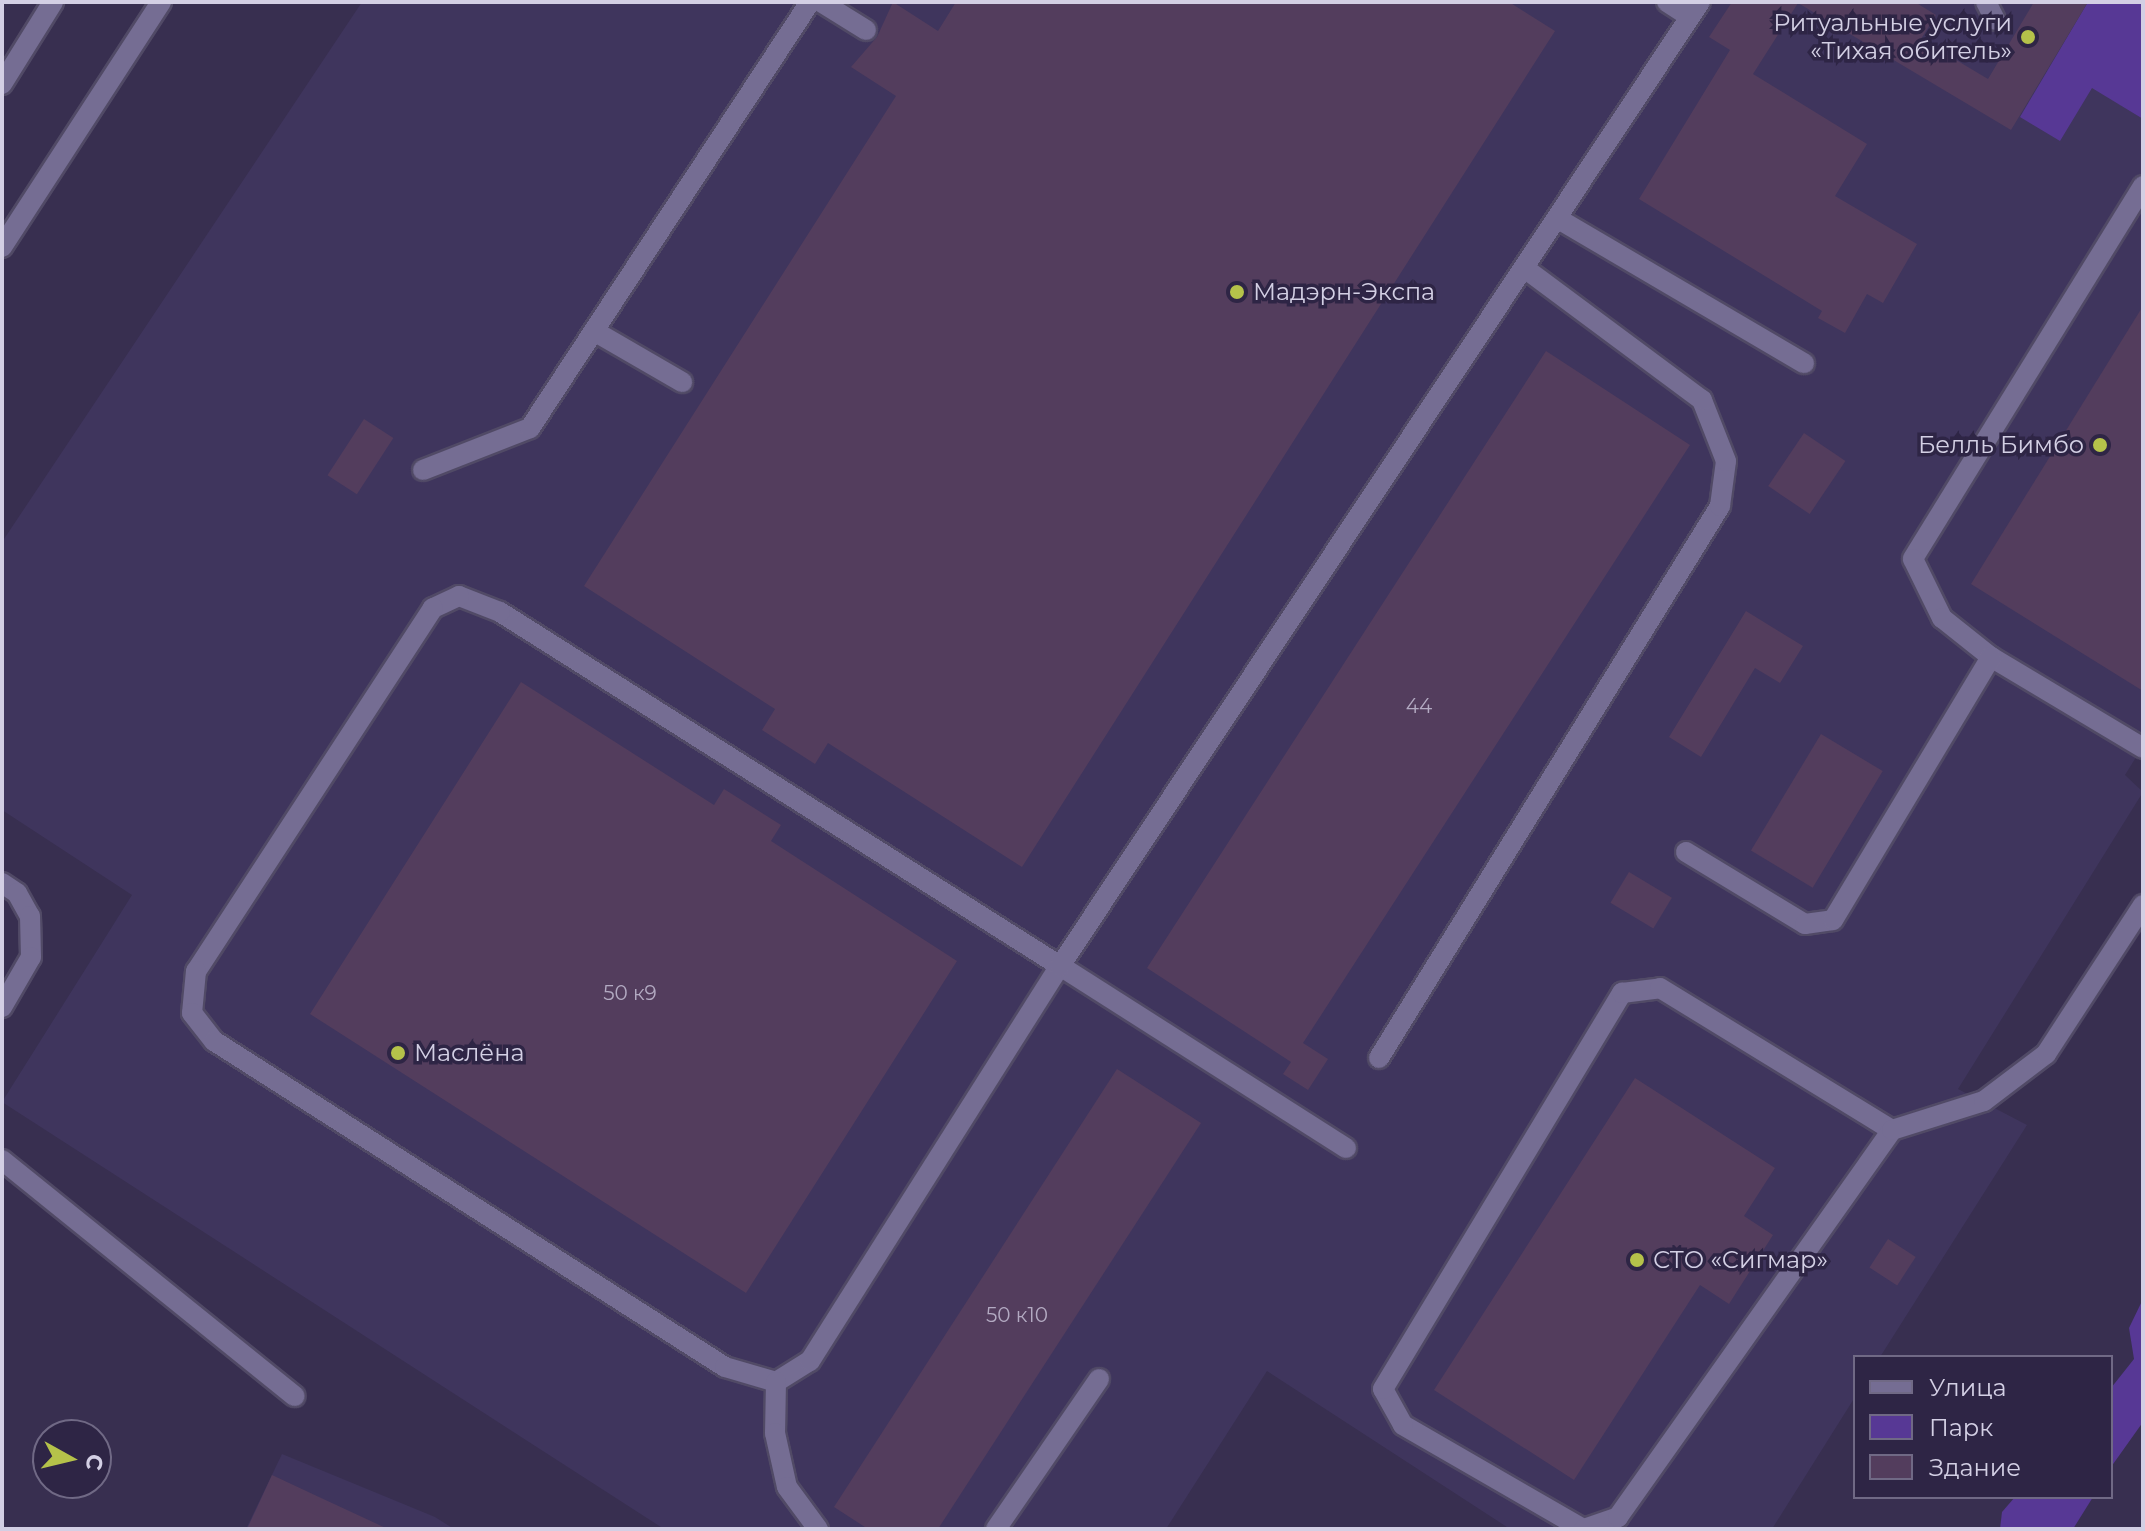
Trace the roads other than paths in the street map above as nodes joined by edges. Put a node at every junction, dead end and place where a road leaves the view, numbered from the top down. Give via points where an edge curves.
1 (53, 2) edge
2 (161, 2) edge
3 (810, 2) edge
4 (821, 2) edge
5 (1667, 2) edge
6 (1695, 10) edge
7 (866, 30) dead end
8 (2, 84) edge
9 (2143, 186) edge
10 (1560, 220) junction
11 (2, 247) edge
12 (1527, 270) junction
13 (594, 331) junction
14 (1804, 363) dead end
15 (682, 382) dead end
16 (423, 470) dead end
17 (1991, 657) junction
18 (2143, 748) edge
19 (1686, 852) dead end
20 (2, 883) edge
21 (2143, 905) edge
22 (1060, 966) junction
23 (2, 1007) edge
24 (1379, 1058) dead end
25 (1892, 1130) junction
26 (1346, 1148) dead end
27 (2, 1160) edge
28 (1099, 1379) dead end
29 (776, 1382) junction
30 (295, 1396) dead end
31 (818, 1529) edge
32 (996, 1529) edge
33 (1583, 1529) edge

1 - 8 lane
2 - 11 lane
3 - 13 lane
4 - 7 lane
5 - 6 lane
6 - 10 lane
9 - 17 lane via 1913,559 1942,618
10 - 12 lane
10 - 14 lane
12 - 22 lane
12 - 24 lane via 1702,400 1726,461 1720,506
13 - 15 lane
13 - 16 lane via 530,428
17 - 18 lane
17 - 19 lane via 1833,920 1805,924
20 - 23 lane via 17,893 30,916 31,957
21 - 25 lane via 2046,1054 1984,1101
22 - 26 lane
22 - 29 lane via 810,1361
22 - 29 lane via 500,612 459,596 433,608 196,971 192,1013 214,1041 712,1359
25 - 33 lane via 1618,1517
25 - 33 lane via 1660,988 1622,993 1383,1389 1403,1425
27 - 30 lane
28 - 32 lane
29 - 31 lane via 775,1433 787,1487

